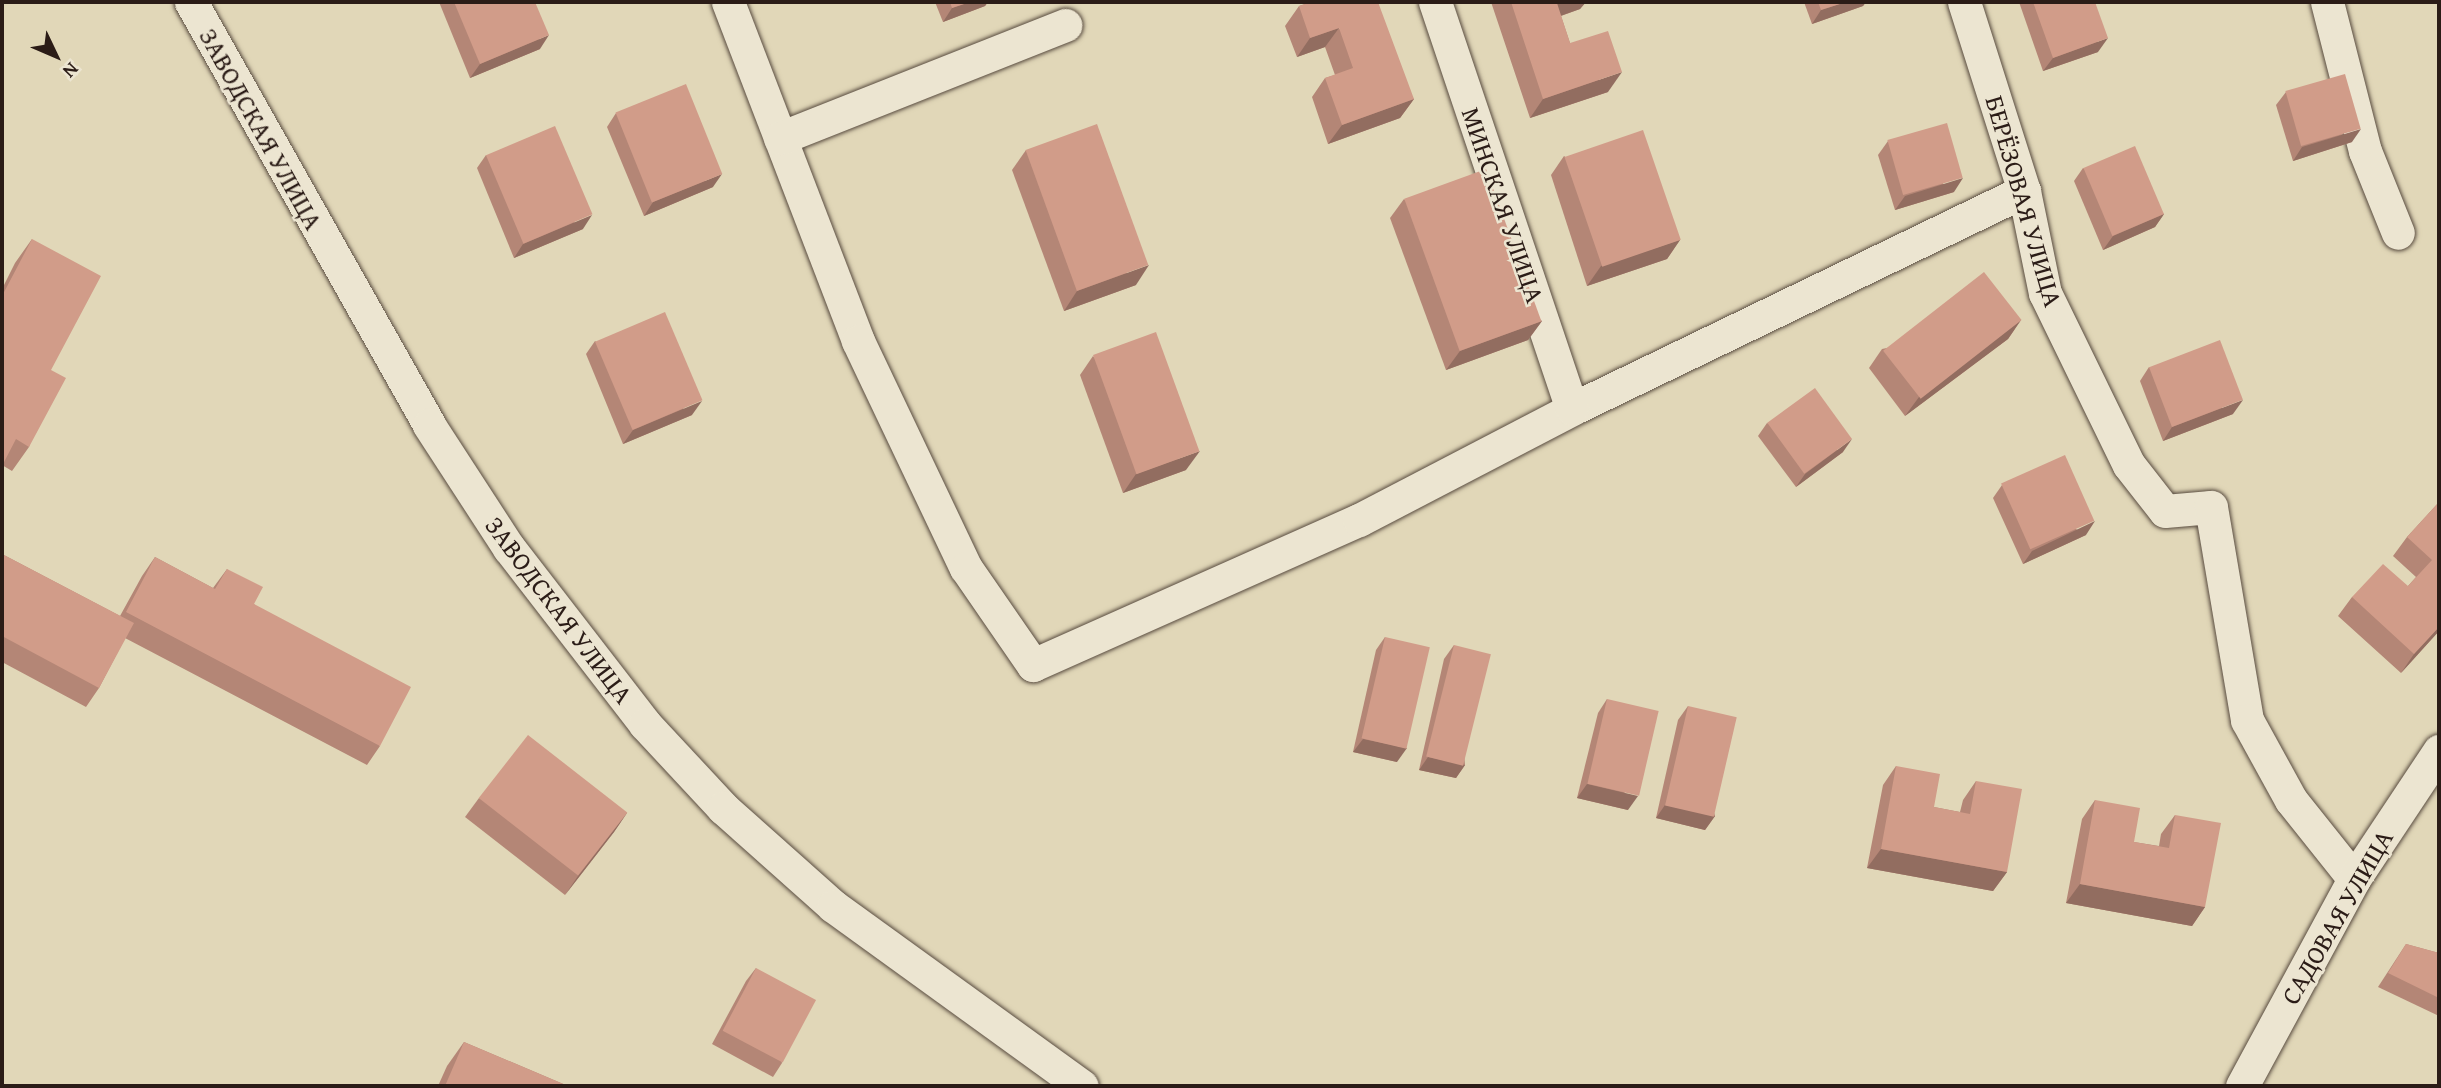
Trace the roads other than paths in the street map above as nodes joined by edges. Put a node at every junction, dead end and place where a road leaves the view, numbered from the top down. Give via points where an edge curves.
1 (191, 2) edge
2 (728, 2) edge
3 (1435, 2) edge
4 (1964, 2) edge
5 (2327, 2) edge
6 (1065, 25) dead end
7 (780, 138) junction
8 (2024, 191) junction
9 (2398, 233) dead end
10 (1572, 409) junction
11 (2439, 751) edge
12 (2354, 879) junction
13 (1082, 1086) edge
14 (2242, 1086) edge

1 - 13 street, ЗАВОДСКАЯ УЛИЦА via 429,425 509,548 645,724 723,808 834,906
2 - 7 street
3 - 10 street, МИНСКАЯ УЛИЦА
4 - 8 street, БЕРЁЗОВАЯ УЛИЦА
5 - 9 street via 2365,151
6 - 7 street
7 - 10 street via 858,341 960,556 1033,665 1359,520
8 - 10 street
8 - 12 street, БЕРЁЗОВАЯ УЛИЦА via 2045,293 2129,465 2165,511 2211,508 2247,720 2291,800
11 - 12 street, САДОВАЯ УЛИЦА
12 - 14 street, САДОВАЯ УЛИЦА

